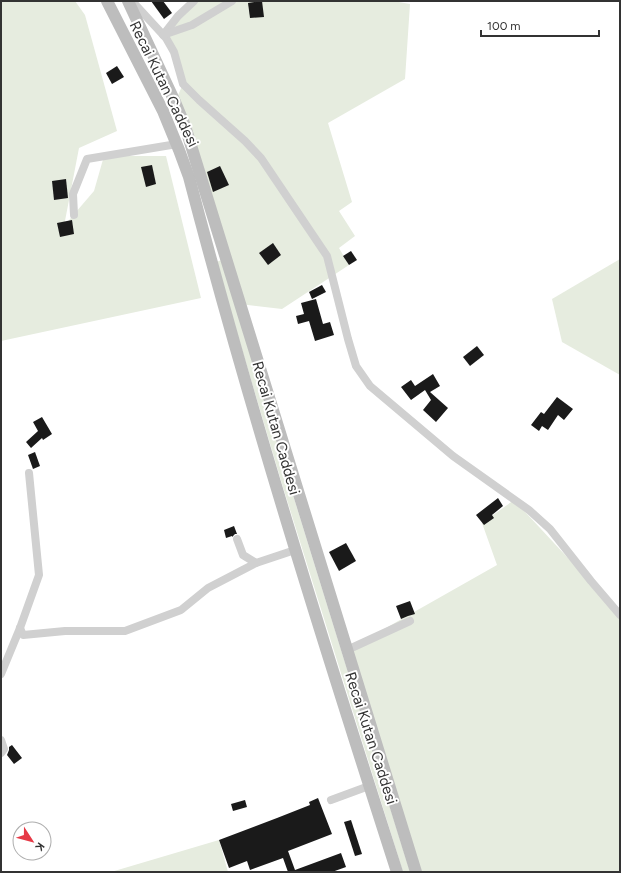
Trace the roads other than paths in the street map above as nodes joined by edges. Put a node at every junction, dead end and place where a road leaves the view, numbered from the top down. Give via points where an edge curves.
1 (107, 1) edge
2 (128, 1) edge
3 (132, 1) edge
4 (194, 1) edge
5 (232, 1) edge
6 (163, 35) junction
7 (177, 144) junction
8 (74, 215) dead end
9 (29, 473) dead end
10 (237, 539) dead end
11 (295, 550) junction
12 (256, 563) junction
13 (620, 615) edge
14 (410, 621) dead end
15 (20, 628) junction
16 (347, 650) junction
17 (1, 674) edge
18 (1, 740) edge
19 (1, 753) edge
20 (369, 786) junction
21 (331, 800) dead end
22 (397, 872) edge
23 (416, 872) edge

1 - 7 main road, Recai Kutan Caddesi via 153,90
2 - 16 main road, Recai Kutan Caddesi via 185,126
3 - 6 street
4 - 6 street
5 - 6 street via 192,25
6 - 13 street via 174,52 183,84 246,141 261,158 327,256 356,366 370,386 453,456 529,510 550,529
7 - 8 street via 87,159 73,194
7 - 11 main road, Recai Kutan Caddesi via 189,177
9 - 15 street via 39,575
10 - 12 street via 243,556
11 - 12 street
11 - 20 main road, Recai Kutan Caddesi
12 - 15 street via 208,588 181,610 125,631 65,631 23,635
14 - 16 street
15 - 17 street
16 - 23 main road, Recai Kutan Caddesi
18 - 19 street via 4,749
20 - 21 street
20 - 22 main road, Recai Kutan Caddesi

